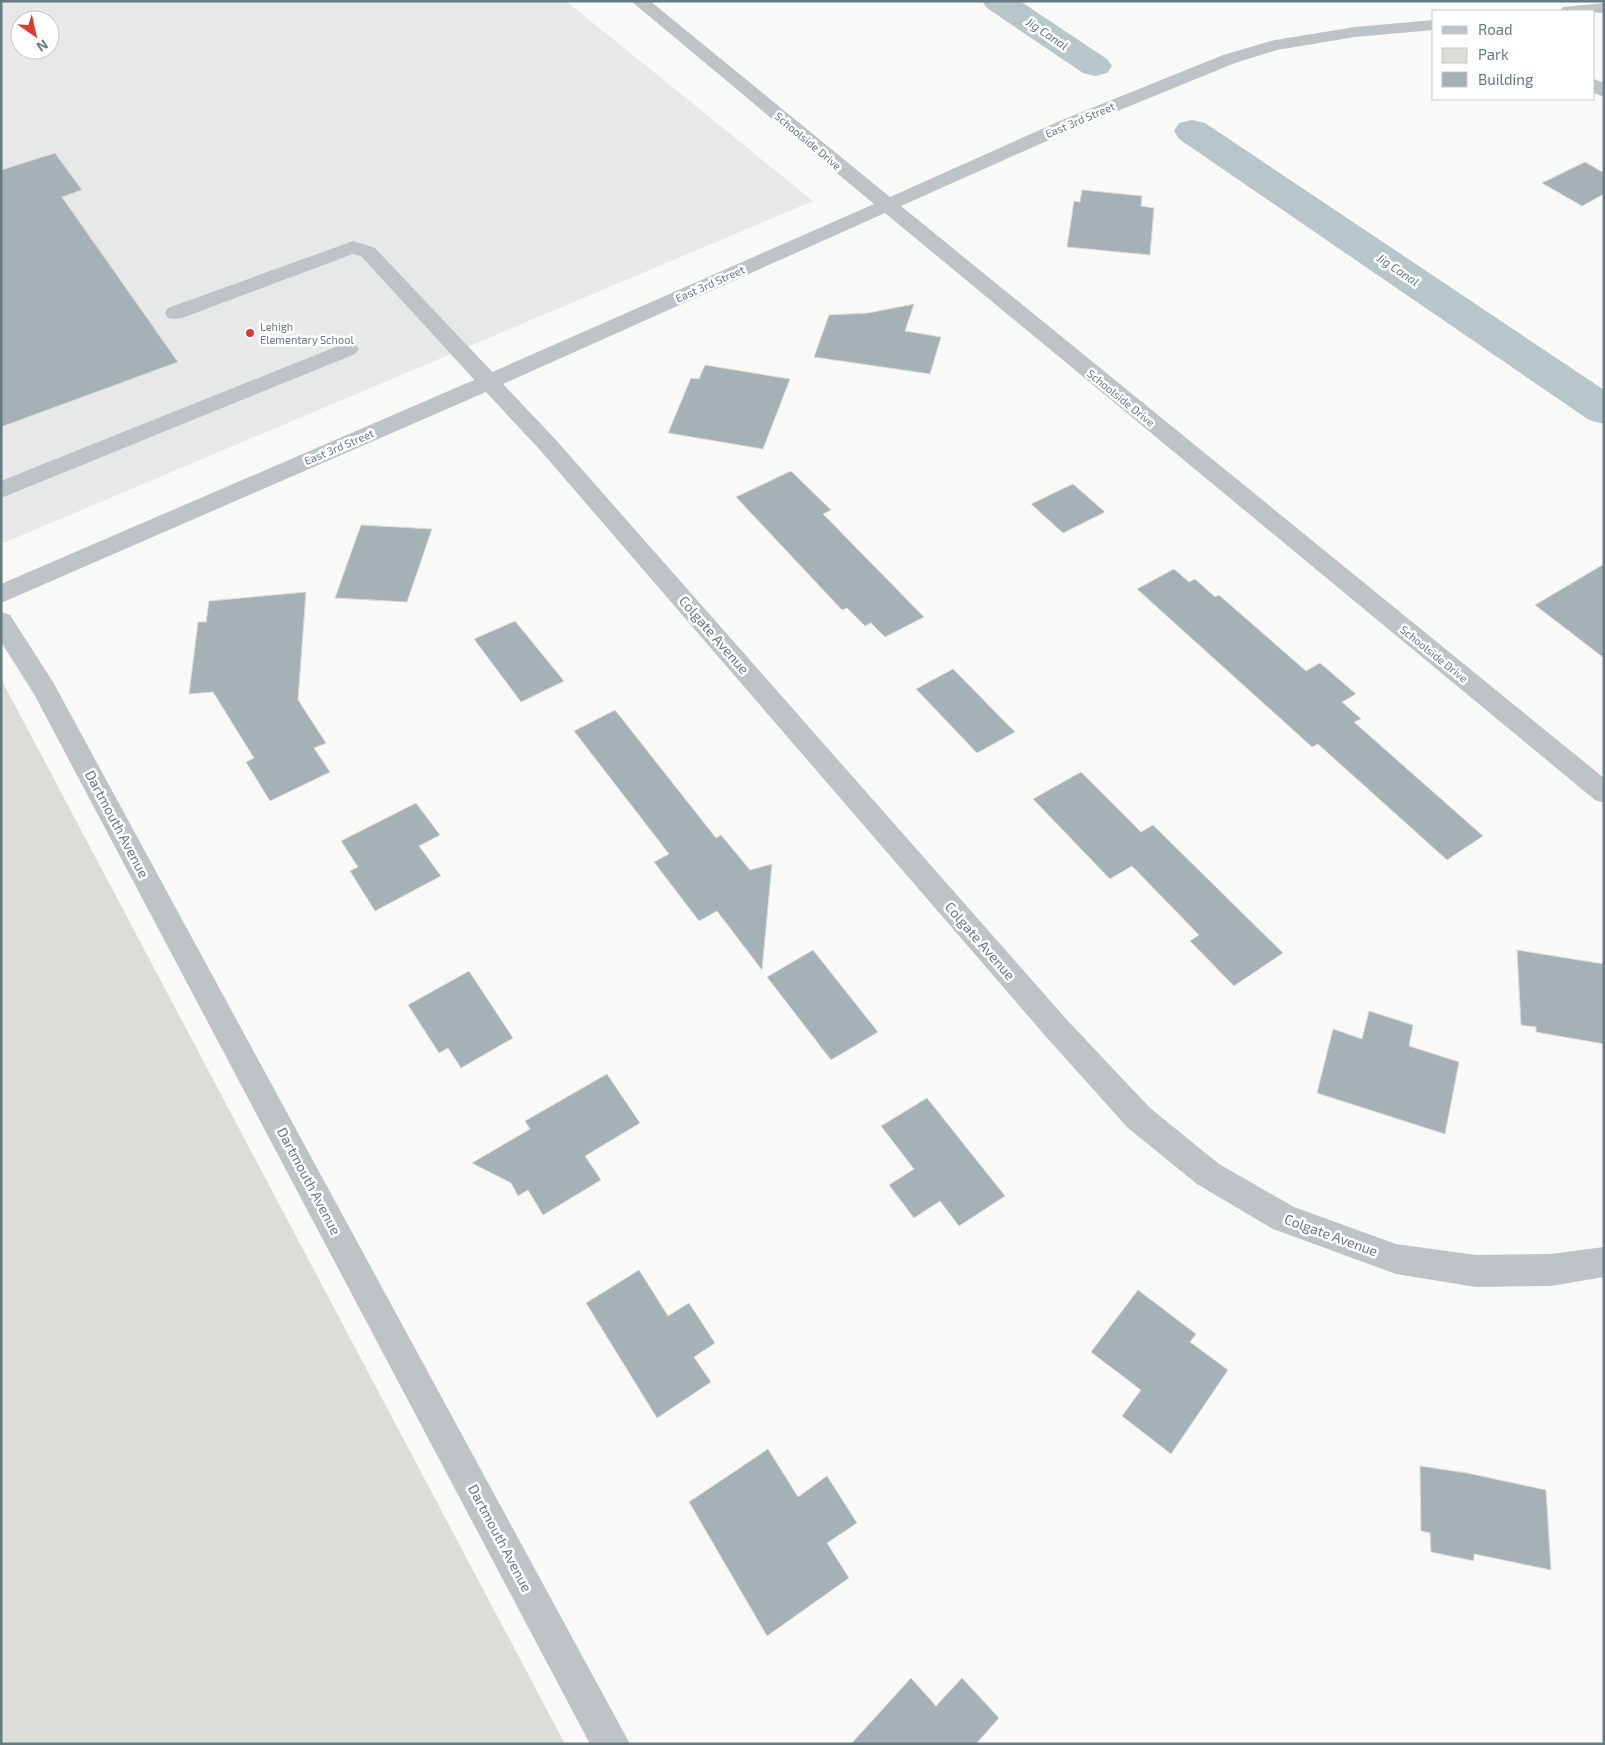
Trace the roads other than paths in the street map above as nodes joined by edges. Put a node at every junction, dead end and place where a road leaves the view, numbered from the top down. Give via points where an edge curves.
1 (639, 1) edge
2 (1604, 8) edge
3 (1581, 10) edge
4 (1432, 25) edge
5 (886, 205) junction
6 (175, 313) dead end
7 (348, 349) dead end
8 (489, 382) junction
9 (1, 490) edge
10 (1, 594) edge
11 (1, 621) edge
12 (1604, 793) edge
13 (1604, 1262) edge
14 (611, 1744) edge

1 - 5 street, Schoolside Drive
2 - 3 street
4 - 5 street, East 3rd Street via 1313,38 1229,59 1069,124
5 - 8 street, East 3rd Street
5 - 12 street, Schoolside Drive
6 - 8 street, Colgate Avenue via 354,247 368,252
7 - 9 street
8 - 10 street, East 3rd Street
8 - 13 street, Colgate Avenue via 555,453 1058,1030 1139,1118 1208,1174 1284,1218 1396,1259 1476,1271 1551,1270
11 - 14 street, Dartmouth Avenue via 44,689

